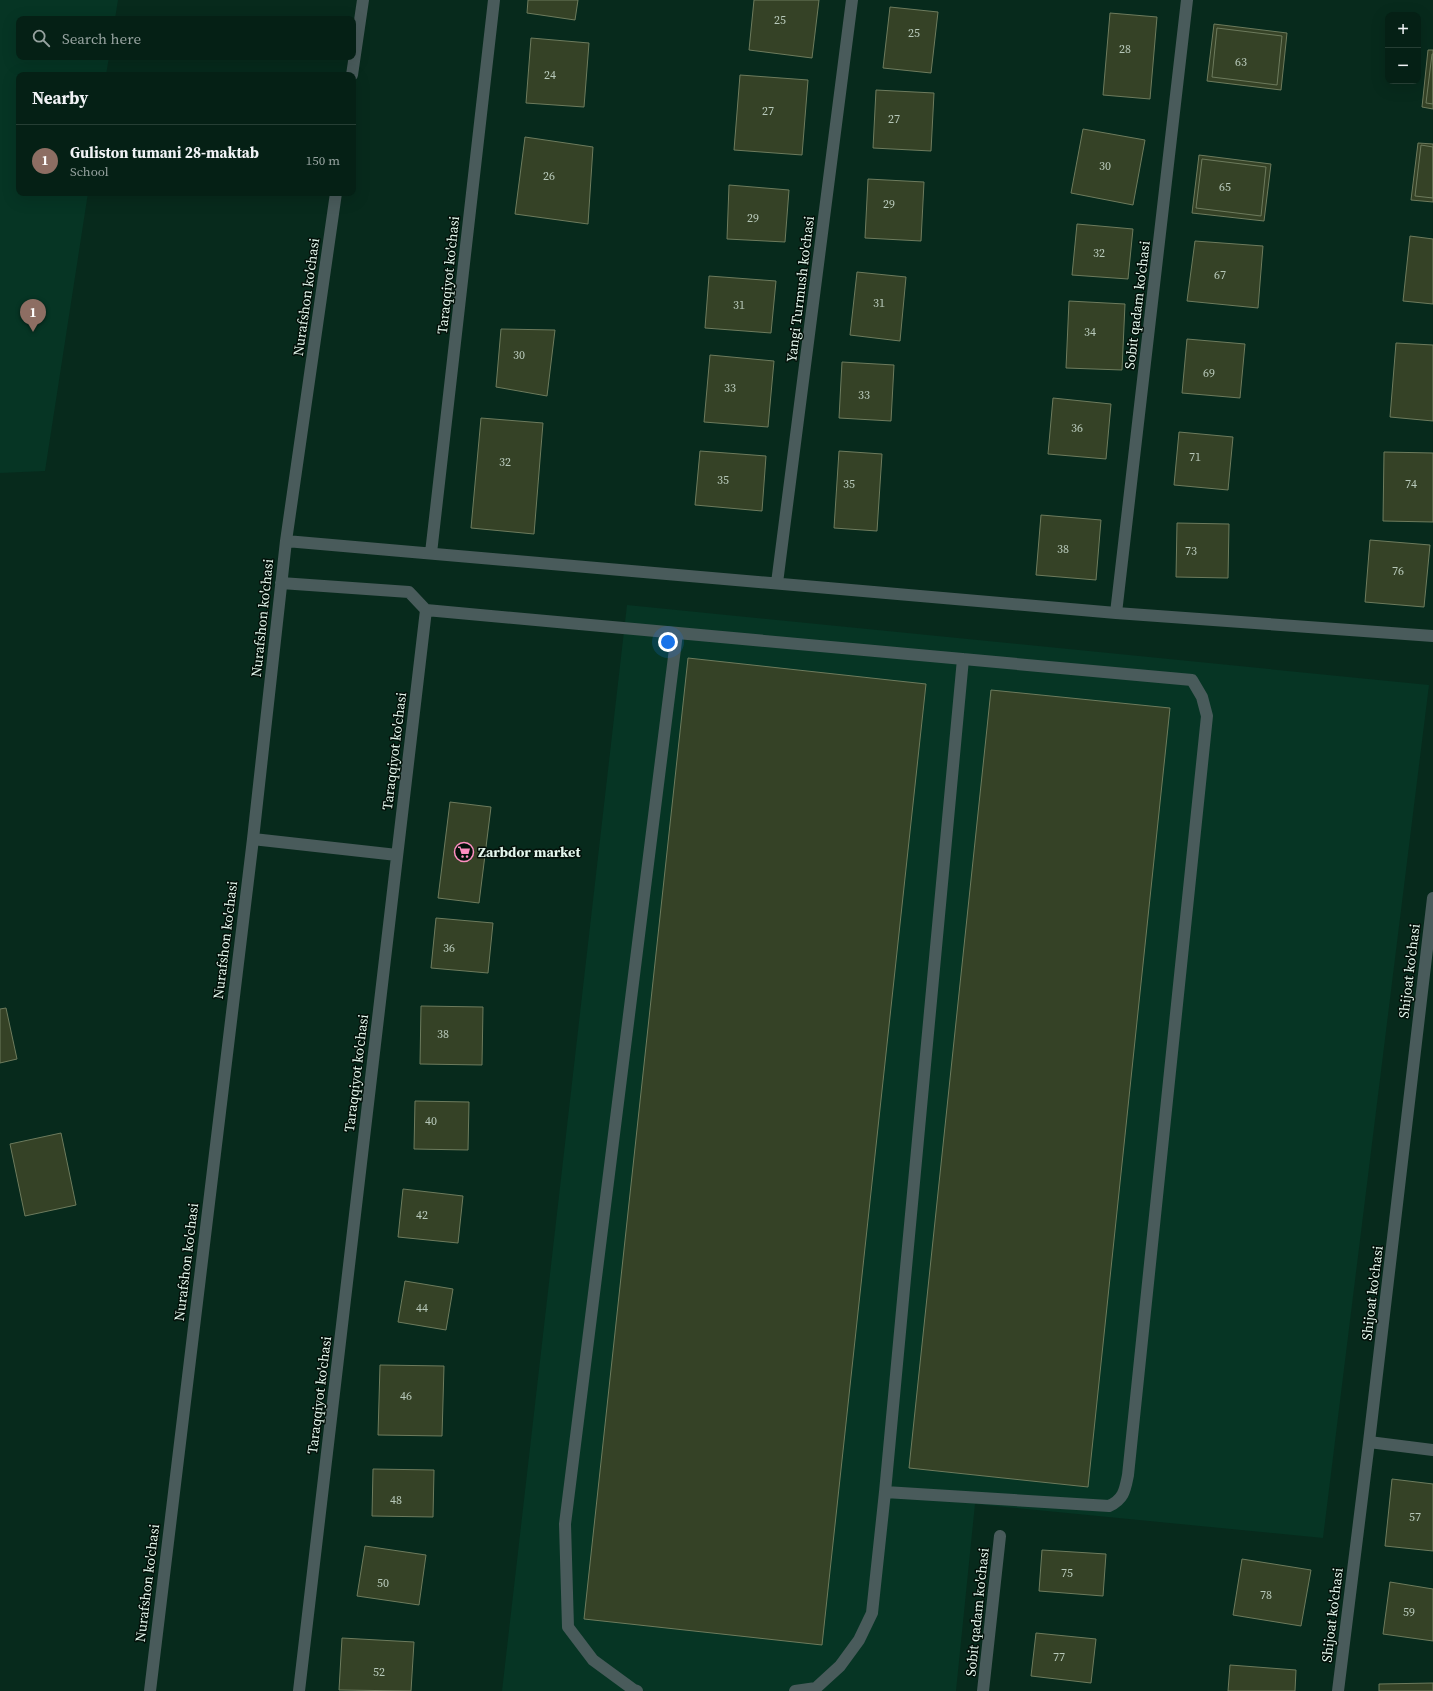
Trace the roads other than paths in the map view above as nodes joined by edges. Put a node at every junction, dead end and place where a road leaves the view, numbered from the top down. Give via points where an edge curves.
1 (363, 0) edge
2 (494, 0) edge
3 (852, 0) edge
4 (1187, 0) edge
5 (356, 48) edge
6 (354, 60) edge
7 (352, 72) edge
8 (336, 196) edge
9 (286, 541) junction
10 (431, 553) junction
11 (281, 583) junction
12 (777, 583) junction
13 (426, 610) junction
14 (1116, 613) junction
15 (677, 633) junction
16 (1433, 636) edge
17 (963, 659) junction
18 (252, 839) junction
19 (397, 855) junction
20 (1433, 898) edge
21 (1369, 1442) junction
22 (1433, 1450) edge
23 (885, 1492) junction
24 (1000, 1536) dead end
25 (150, 1691) edge
26 (299, 1691) edge
27 (638, 1691) edge
28 (795, 1691) edge
29 (983, 1691) edge
30 (1338, 1691) edge

1 - 5 street
2 - 10 street, Taraqqiyot ko'chasi
3 - 12 street, Yangi Turmush ko'chasi
4 - 14 street, Sobit qadam ko'chasi
6 - 7 street
8 - 9 street, Nurafshon ko'chasi
9 - 10 street
9 - 11 street, Nurafshon ko'chasi
10 - 12 street
11 - 13 street via 409,592
11 - 18 street, Nurafshon ko'chasi
12 - 14 street
13 - 15 street
13 - 19 street, Taraqqiyot ko'chasi
14 - 16 street
15 - 17 street
15 - 27 street via 565,1524 568,1628 593,1660
17 - 23 street
17 - 23 street via 1192,680 1202,697 1207,716 1125,1489 1119,1501 1109,1506
18 - 19 street
18 - 25 street, Nurafshon ko'chasi
19 - 26 street, Taraqqiyot ko'chasi
20 - 21 street, Shijoat ko'chasi
21 - 22 street
21 - 30 street, Shijoat ko'chasi
23 - 28 street via 872,1613 859,1640 840,1666 816,1688
24 - 29 street, Sobit qadam ko'chasi

